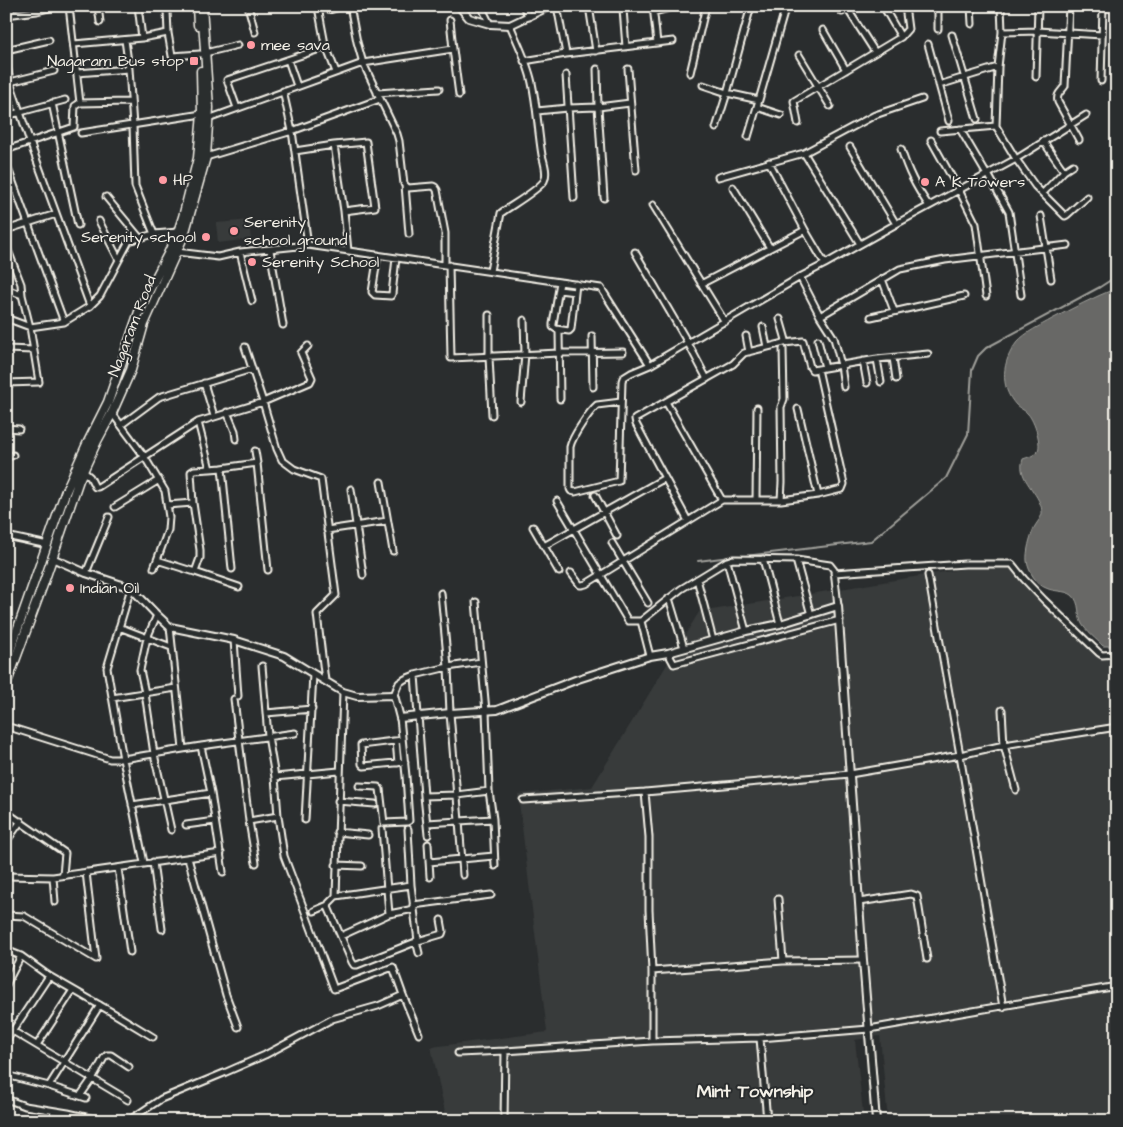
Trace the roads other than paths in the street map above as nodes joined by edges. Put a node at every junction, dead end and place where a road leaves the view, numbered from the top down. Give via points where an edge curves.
1 (57, 6) edge
2 (69, 6) edge
3 (98, 6) edge
4 (138, 6) edge
5 (197, 6) edge
6 (202, 6) edge
7 (248, 6) edge
8 (316, 6) edge
9 (342, 6) edge
10 (350, 6) edge
11 (459, 6) edge
12 (480, 6) edge
13 (523, 6) edge
14 (550, 6) edge
15 (557, 6) edge
16 (589, 6) edge
17 (678, 6) edge
18 (706, 6) edge
19 (752, 6) edge
20 (786, 6) edge
21 (883, 6) edge
22 (905, 6) edge
23 (938, 6) edge
24 (972, 6) edge
25 (1001, 6) edge
26 (1038, 6) edge
27 (1069, 6) edge
28 (1103, 6) edge
29 (37, 8) edge
30 (623, 9) dead end
31 (653, 9) edge
32 (167, 11) dead end
33 (850, 13) dead end
34 (6, 15) edge
35 (529, 17) junction
36 (450, 20) dead end
37 (100, 22) dead end
38 (490, 24) junction
39 (972, 24) dead end
40 (510, 26) junction
41 (938, 29) dead end
42 (823, 30) dead end
43 (1038, 31) junction
44 (255, 32) dead end
45 (1002, 32) junction
46 (168, 33) junction
47 (1068, 33) junction
48 (952, 35) dead end
49 (1102, 36) junction
50 (901, 37) junction
51 (142, 38) junction
52 (49, 40) dead end
53 (125, 40) junction
54 (673, 41) dead end
55 (657, 42) junction
56 (74, 44) junction
57 (238, 44) dead end
58 (928, 44) dead end
59 (325, 47) junction
60 (626, 47) junction
61 (453, 49) junction
62 (6, 50) edge
63 (596, 51) junction
64 (875, 52) junction
65 (202, 54) junction
66 (566, 54) junction
67 (799, 55) dead end
68 (6, 60) edge
69 (288, 60) junction
70 (524, 61) junction
71 (363, 63) junction
72 (998, 67) junction
73 (129, 69) junction
74 (597, 69) dead end
75 (628, 69) dead end
76 (846, 70) junction
77 (54, 71) dead end
78 (336, 72) junction
79 (690, 72) dead end
80 (77, 73) junction
81 (566, 75) dead end
82 (965, 77) junction
83 (1036, 77) dead end
84 (1101, 81) dead end
85 (8, 82) edge
86 (703, 85) dead end
87 (939, 85) junction
88 (297, 86) junction
89 (818, 86) junction
90 (439, 88) dead end
91 (283, 91) junction
92 (377, 93) junction
93 (727, 93) junction
94 (459, 95) dead end
95 (380, 99) junction
96 (922, 99) dead end
97 (65, 100) dead end
98 (758, 100) junction
99 (130, 102) junction
100 (80, 103) junction
101 (630, 103) junction
102 (52, 104) junction
103 (830, 106) dead end
104 (598, 107) junction
105 (237, 108) junction
106 (568, 108) junction
107 (756, 108) junction
108 (537, 111) junction
109 (20, 112) junction
110 (781, 115) dead end
111 (1086, 115) dead end
112 (6, 116) edge
113 (205, 117) junction
114 (978, 119) dead end
115 (949, 121) dead end
116 (798, 123) dead end
117 (1070, 125) junction
118 (133, 126) junction
119 (996, 126) junction
120 (716, 128) dead end
121 (960, 129) junction
122 (58, 131) junction
123 (292, 131) junction
124 (940, 131) dead end
125 (81, 133) dead end
126 (748, 137) dead end
127 (931, 140) dead end
128 (1078, 140) dead end
129 (1044, 141) junction
130 (30, 142) junction
131 (334, 145) junction
132 (850, 147) dead end
133 (902, 149) dead end
134 (6, 150) edge
135 (295, 152) junction
136 (804, 153) junction
137 (206, 156) junction
138 (1016, 159) junction
139 (769, 162) junction
140 (6, 163) edge
141 (1073, 164) dead end
142 (636, 170) dead end
143 (1064, 171) junction
144 (987, 174) junction
145 (718, 177) dead end
146 (404, 184) junction
147 (734, 187) dead end
148 (959, 190) junction
149 (1042, 193) junction
150 (106, 196) dead end
151 (1087, 197) dead end
152 (574, 198) dead end
153 (604, 198) dead end
154 (653, 205) dead end
155 (929, 206) junction
156 (344, 211) junction
157 (56, 214) junction
158 (1041, 216) dead end
159 (99, 221) dead end
160 (28, 222) junction
161 (896, 224) junction
162 (78, 225) dead end
163 (6, 230) edge
164 (805, 230) junction
165 (178, 232) junction
166 (154, 234) junction
167 (410, 234) dead end
168 (140, 238) junction
169 (860, 244) junction
170 (1068, 244) dead end
171 (6, 245) edge
172 (308, 245) junction
173 (1047, 247) junction
174 (770, 248) junction
175 (270, 250) junction
176 (348, 251) junction
177 (1014, 251) junction
178 (176, 252) junction
179 (240, 252) junction
180 (634, 252) dead end
181 (378, 255) junction
182 (980, 256) junction
183 (396, 258) junction
184 (119, 260) junction
185 (825, 264) junction
186 (447, 265) junction
187 (490, 271) junction
188 (163, 272) junction
189 (800, 277) junction
190 (882, 279) junction
191 (1051, 280) dead end
192 (560, 282) junction
193 (567, 283) junction
194 (576, 284) junction
195 (701, 284) junction
196 (6, 289) edge
197 (559, 290) junction
198 (567, 291) junction
199 (575, 292) junction
200 (22, 295) junction
201 (1021, 295) dead end
202 (964, 296) dead end
203 (986, 296) dead end
204 (252, 301) dead end
205 (90, 306) junction
206 (894, 311) junction
207 (489, 315) dead end
208 (820, 316) junction
209 (871, 316) dead end
210 (6, 318) edge
211 (780, 319) dead end
212 (524, 320) dead end
213 (64, 322) junction
214 (725, 322) junction
215 (283, 325) dead end
216 (30, 327) junction
217 (763, 327) dead end
218 (559, 332) dead end
219 (592, 336) dead end
220 (746, 336) dead end
221 (818, 340) dead end
222 (688, 343) junction
223 (784, 343) junction
224 (308, 346) dead end
225 (245, 347) dead end
226 (767, 347) junction
227 (6, 349) edge
228 (784, 349) dead end
229 (34, 350) junction
230 (591, 352) junction
231 (623, 352) dead end
232 (748, 352) junction
233 (559, 353) junction
234 (525, 354) junction
235 (928, 354) dead end
236 (489, 357) junction
237 (893, 358) junction
238 (877, 359) junction
239 (863, 361) junction
240 (650, 365) junction
241 (841, 365) junction
242 (825, 368) junction
243 (252, 369) junction
244 (818, 369) junction
245 (707, 379) junction
246 (896, 379) dead end
247 (881, 382) dead end
248 (6, 383) edge
249 (204, 383) junction
250 (866, 383) dead end
251 (593, 387) dead end
252 (844, 387) dead end
253 (560, 399) dead end
254 (263, 402) junction
255 (521, 402) dead end
256 (621, 402) junction
257 (666, 402) junction
258 (757, 408) dead end
259 (798, 409) dead end
260 (227, 412) junction
261 (112, 413) junction
262 (492, 415) dead end
263 (214, 416) junction
264 (198, 422) junction
265 (121, 425) junction
266 (6, 428) edge
267 (19, 429) dead end
268 (236, 439) dead end
269 (255, 451) dead end
270 (13, 455) dead end
271 (144, 456) junction
272 (6, 458) edge
273 (257, 464) junction
274 (222, 468) junction
275 (210, 469) junction
276 (83, 471) junction
277 (665, 478) junction
278 (159, 480) junction
279 (381, 482) dead end
280 (350, 489) dead end
281 (595, 495) dead end
282 (818, 495) junction
283 (722, 500) junction
284 (756, 500) junction
285 (781, 500) junction
286 (557, 501) dead end
287 (193, 503) junction
288 (167, 505) junction
289 (115, 507) dead end
290 (604, 512) junction
291 (109, 517) dead end
292 (688, 520) junction
293 (388, 521) junction
294 (356, 526) junction
295 (532, 527) dead end
296 (574, 529) junction
297 (327, 530) junction
298 (6, 536) edge
299 (617, 536) dead end
300 (612, 543) dead end
301 (48, 544) junction
302 (544, 546) junction
303 (392, 551) dead end
304 (52, 558) junction
305 (763, 559) junction
306 (157, 560) junction
307 (796, 560) junction
308 (622, 561) junction
309 (727, 561) junction
310 (154, 568) dead end
311 (232, 569) dead end
312 (268, 570) dead end
313 (195, 572) junction
314 (559, 572) dead end
315 (86, 573) junction
316 (571, 573) dead end
317 (834, 573) junction
318 (363, 574) dead end
319 (600, 575) junction
320 (928, 575) dead end
321 (697, 579) junction
322 (239, 587) dead end
323 (131, 588) junction
324 (441, 593) dead end
325 (669, 598) junction
326 (476, 602) dead end
327 (648, 603) dead end
328 (838, 606) junction
329 (157, 615) junction
330 (811, 615) junction
331 (840, 620) junction
332 (641, 621) junction
333 (780, 624) junction
334 (119, 627) junction
335 (170, 627) junction
336 (746, 631) junction
337 (146, 638) junction
338 (234, 640) junction
339 (713, 640) junction
340 (171, 648) junction
341 (684, 648) junction
342 (668, 653) junction
343 (1117, 654) edge
344 (650, 656) junction
345 (6, 662) edge
346 (481, 662) junction
347 (262, 666) dead end
348 (448, 667) junction
349 (313, 674) junction
350 (415, 675) junction
351 (326, 680) junction
352 (6, 685) edge
353 (176, 688) junction
354 (343, 692) junction
355 (145, 693) junction
356 (394, 695) junction
357 (112, 698) junction
358 (312, 709) junction
359 (1002, 710) dead end
360 (486, 711) junction
361 (450, 712) junction
362 (266, 713) junction
363 (418, 716) junction
364 (400, 718) junction
365 (6, 726) edge
366 (1117, 728) edge
367 (295, 733) dead end
368 (268, 736) junction
369 (399, 740) junction
370 (239, 741) junction
371 (1004, 745) junction
372 (201, 746) junction
373 (183, 749) junction
374 (400, 752) junction
375 (154, 754) junction
376 (960, 755) junction
377 (123, 759) junction
378 (405, 762) junction
379 (398, 763) junction
380 (339, 771) junction
381 (308, 774) junction
382 (850, 774) junction
383 (275, 776) junction
384 (359, 786) dead end
385 (1016, 790) dead end
386 (489, 791) junction
387 (645, 792) junction
388 (210, 793) junction
389 (457, 795) junction
390 (424, 796) junction
391 (164, 800) junction
392 (523, 800) dead end
393 (338, 801) junction
394 (132, 804) junction
395 (375, 804) dead end
396 (6, 812) edge
397 (278, 816) junction
398 (493, 819) junction
399 (305, 820) dead end
400 (20, 821) junction
401 (215, 821) junction
402 (249, 821) junction
403 (459, 821) junction
404 (427, 823) junction
405 (186, 825) dead end
406 (382, 829) dead end
407 (408, 829) dead end
408 (171, 830) dead end
409 (337, 832) junction
410 (368, 834) dead end
411 (428, 835) dead end
412 (6, 842) edge
413 (428, 844) dead end
414 (221, 853) junction
415 (494, 856) junction
416 (188, 858) junction
417 (462, 859) junction
418 (154, 862) junction
419 (429, 862) junction
420 (144, 863) junction
421 (256, 863) dead end
422 (336, 865) junction
423 (362, 866) dead end
424 (495, 866) dead end
425 (118, 868) junction
426 (86, 872) junction
427 (223, 872) dead end
428 (63, 875) junction
429 (463, 875) dead end
430 (6, 876) edge
431 (53, 877) junction
432 (430, 877) dead end
433 (411, 885) junction
434 (386, 888) junction
435 (491, 895) dead end
436 (336, 896) junction
437 (778, 899) dead end
438 (55, 902) dead end
439 (859, 902) junction
440 (328, 905) junction
441 (413, 907) junction
442 (314, 911) dead end
443 (389, 914) junction
444 (6, 915) edge
445 (441, 920) dead end
446 (162, 929) dead end
447 (341, 936) junction
448 (417, 941) junction
449 (6, 950) edge
450 (130, 952) dead end
451 (419, 953) dead end
452 (21, 956) junction
453 (927, 958) dead end
454 (862, 960) junction
455 (783, 961) junction
456 (652, 971) junction
457 (49, 976) junction
458 (6, 985) edge
459 (1117, 986) edge
460 (73, 990) junction
461 (403, 995) junction
462 (100, 1005) junction
463 (1003, 1007) junction
464 (6, 1026) edge
465 (238, 1027) dead end
466 (869, 1029) junction
467 (13, 1030) junction
468 (419, 1034) dead end
469 (153, 1037) dead end
470 (760, 1038) junction
471 (6, 1041) edge
472 (652, 1041) junction
473 (37, 1045) junction
474 (505, 1051) junction
475 (458, 1053) dead end
476 (64, 1062) junction
477 (129, 1067) dead end
478 (6, 1075) edge
479 (92, 1079) junction
480 (49, 1086) junction
481 (6, 1099) edge
482 (128, 1100) dead end
483 (103, 1121) edge
484 (128, 1121) edge
485 (504, 1121) edge
486 (767, 1121) edge
487 (876, 1121) edge

1 - 29 street
2 - 56 street
3 - 37 street
4 - 51 street
5 - 65 main road, Nagaram Road
6 - 65 main road, Nagaram Road
7 - 44 street
8 - 9 street via 331,9
8 - 59 street
10 - 71 street
11 - 38 street via 470,18
12 - 38 street
13 - 35 street
14 - 35 street
15 - 66 street
16 - 63 street
17 - 31 street
18 - 79 street
19 - 93 street
20 - 98 street
21 - 50 street
22 - 50 street via 908,29
23 - 41 street
24 - 39 street
25 - 45 street
26 - 43 street
27 - 47 street
28 - 49 street
29 - 34 street
30 - 60 street
31 - 55 street
32 - 46 street
33 - 64 street
35 - 40 street
36 - 61 street
38 - 40 street
40 - 70 street
42 - 76 street
43 - 45 street
43 - 47 street
43 - 83 street
45 - 72 street
46 - 51 street
46 - 65 street via 172,56
47 - 49 street
47 - 117 street via 1065,86 1057,98
48 - 82 street
49 - 84 street
50 - 64 street
51 - 53 street
52 - 62 street
53 - 56 street
53 - 73 street
54 - 55 street
55 - 60 street
56 - 80 street
57 - 65 street
58 - 87 street
59 - 69 street
59 - 78 street
60 - 63 street
61 - 71 street
61 - 94 street
63 - 66 street
64 - 76 street
65 - 113 main road, Nagaram Road
66 - 70 street
67 - 89 street
68 - 85 street
69 - 88 street
69 - 105 street via 227,80
70 - 108 street
71 - 78 street
71 - 92 street
72 - 82 street
72 - 119 street
73 - 80 street
73 - 99 street
74 - 104 street
75 - 101 street
76 - 89 street
77 - 85 street
78 - 88 street
80 - 100 street
81 - 106 street
82 - 87 street
82 - 114 street
85 - 109 street
86 - 93 street
87 - 115 street
88 - 91 street
89 - 103 street
89 - 116 street via 794,102
90 - 92 street
91 - 105 street
91 - 123 street
92 - 95 street
93 - 98 street
93 - 120 street
95 - 123 street
95 - 146 street via 399,141
96 - 136 street via 875,115
97 - 102 street
98 - 107 street
99 - 100 street
99 - 118 street
100 - 122 street via 75,106 74,127
101 - 104 street
101 - 142 street
102 - 109 street
102 - 122 street
104 - 106 street
104 - 153 street
105 - 113 street
106 - 108 street
106 - 152 street
107 - 110 street
107 - 126 street
108 - 187 street via 546,177 538,187 501,213
109 - 112 street
109 - 130 street
111 - 117 street
113 - 118 street
113 - 137 main road, Nagaram Road
113 - 165 main road, Nagaram Road via 198,158
117 - 128 street
117 - 129 street
118 - 125 street
118 - 166 street via 135,186
119 - 121 street
119 - 138 street
121 - 124 street
121 - 144 street
122 - 130 street
122 - 162 street
123 - 135 street
123 - 137 street
127 - 148 street
129 - 138 street
129 - 143 street
130 - 134 street
130 - 157 street
131 - 135 street
131 - 156 street
131 - 156 street via 366,142 375,207
132 - 161 street
133 - 155 street via 914,184
135 - 172 street
136 - 139 street
136 - 169 street
137 - 178 main road, Nagaram Road via 184,235
138 - 144 street
138 - 149 street
139 - 145 street
139 - 164 street
140 - 160 street
141 - 143 street
143 - 149 street
144 - 148 street
144 - 177 street via 1009,212
146 - 167 street
146 - 186 street via 408,188 433,186 437,190
147 - 174 street
148 - 155 street
148 - 182 street via 976,224
149 - 151 street via 1066,216
150 - 168 street
154 - 195 street
155 - 161 street
156 - 176 street
157 - 160 street
157 - 205 street
158 - 173 street
159 - 184 street
160 - 163 street
160 - 213 street
161 - 169 street
164 - 174 street
164 - 185 street
165 - 166 street
165 - 188 main road, Nagaram Road
166 - 168 street
168 - 184 street via 129,241
169 - 185 street
170 - 173 street
171 - 200 street
172 - 175 street
172 - 176 street
173 - 177 street
173 - 191 street
174 - 195 street
175 - 179 street
175 - 215 street
176 - 181 street
177 - 182 street
177 - 201 street
178 - 179 street via 218,257
178 - 188 main road, Nagaram Road
179 - 204 street
180 - 222 street
181 - 183 street
181 - 183 street via 374,295 391,296
182 - 190 street via 900,269
182 - 203 street
183 - 186 street
184 - 205 street via 100,296
185 - 189 street
186 - 187 street
186 - 236 street via 451,358
187 - 192 street
188 - 261 main road, Nagaram Road via 144,324 136,358
188 - 301 main road, Nagaram Road via 141,306 108,402 66,493
189 - 208 street
189 - 214 street
190 - 206 street
190 - 208 street
192 - 193 street
192 - 197 street
193 - 194 street
193 - 198 street
194 - 199 street
194 - 240 street via 601,288
195 - 214 street
196 - 200 street
197 - 198 street
197 - 199 street via 553,327 569,331
198 - 199 street
200 - 216 street
202 - 206 street
205 - 213 street
206 - 209 street
207 - 236 street
208 - 241 street via 834,338
210 - 216 street
211 - 223 street
212 - 234 street
213 - 216 street
214 - 222 street
216 - 229 street
217 - 226 street
218 - 233 street
219 - 230 street
220 - 232 street
221 - 242 street
222 - 240 street
222 - 245 street
223 - 226 street
223 - 244 street via 803,341 810,367
224 - 254 street via 301,353 311,381
225 - 243 street
226 - 232 street
227 - 229 street
228 - 285 street
229 - 248 street via 40,382
230 - 231 street
230 - 233 street
230 - 251 street
232 - 245 street
233 - 234 street
233 - 253 street
234 - 236 street
234 - 255 street
235 - 237 street
236 - 262 street
237 - 238 street
237 - 246 street
238 - 239 street
238 - 247 street
239 - 241 street
239 - 250 street
240 - 256 street via 623,378
241 - 242 street
241 - 252 street
242 - 244 street
243 - 249 street
243 - 254 street
244 - 282 street via 844,484 842,489
245 - 257 street
249 - 263 street
249 - 265 street via 159,397
254 - 260 street
254 - 297 street via 282,460 294,469 321,479
256 - 256 street via 619,481 571,491 570,448 575,435 597,404
257 - 277 street via 635,419
257 - 283 street
258 - 284 street
259 - 282 street
260 - 263 street
260 - 268 street
261 - 265 street
261 - 276 main road, Nagaram Road
263 - 264 street
264 - 271 street
264 - 275 street
265 - 271 street
266 - 267 street
269 - 273 street
270 - 272 street
271 - 276 street via 96,487
271 - 278 street
273 - 274 street
273 - 312 street
274 - 275 street
274 - 311 street
275 - 287 street via 191,472
276 - 304 main road, Nagaram Road
277 - 290 street
277 - 292 street
278 - 288 street
278 - 289 street
279 - 293 street
280 - 294 street
281 - 290 street
282 - 285 street
283 - 284 street
283 - 292 street
284 - 285 street
286 - 296 street
287 - 288 street
287 - 313 street via 200,550
288 - 306 street via 168,530
290 - 296 street
290 - 299 street
291 - 315 street
292 - 308 street
293 - 294 street
293 - 303 street
294 - 297 street
294 - 318 street
295 - 302 street
296 - 302 street
296 - 319 street
297 - 351 street via 336,595 317,614
298 - 301 street
300 - 308 street
301 - 345 main road, Nagaram Road
302 - 314 street
304 - 315 street
304 - 352 main road, Nagaram Road
305 - 307 street
305 - 309 street
305 - 333 street
306 - 310 street
306 - 313 street
307 - 317 street via 830,565
307 - 330 street
308 - 319 street
308 - 327 street
309 - 321 street
309 - 336 street
313 - 322 street
315 - 323 street
316 - 319 street via 582,586
317 - 328 street
317 - 343 street via 1012,564 1099,653
319 - 332 street via 628,621
320 - 376 street
321 - 325 street
321 - 339 street
323 - 329 street
323 - 334 street
324 - 348 street
325 - 332 street
325 - 341 street
326 - 346 street
328 - 330 street
328 - 331 street
329 - 335 street
329 - 337 street
330 - 333 street
331 - 342 street via 674,664
331 - 382 street
332 - 344 street
333 - 336 street
334 - 337 street
334 - 357 street via 107,668
335 - 338 street
335 - 340 street
336 - 339 street
337 - 340 street
337 - 355 street via 140,670
338 - 349 street via 284,656
338 - 370 street
339 - 341 street
340 - 353 street
341 - 342 street
342 - 344 street
344 - 360 street via 578,678 497,710
346 - 348 street
346 - 360 street
347 - 362 street
348 - 350 street
348 - 361 street
349 - 351 street
349 - 358 street
350 - 356 street via 405,679
350 - 363 street
351 - 354 street
353 - 355 street
353 - 373 street
354 - 356 street via 357,696
354 - 380 street
355 - 357 street
355 - 375 street
356 - 364 street
357 - 377 street
358 - 362 street
358 - 381 street
359 - 371 street
360 - 361 street
360 - 386 street
361 - 363 street
361 - 389 street
362 - 368 street
363 - 364 street
363 - 390 street
364 - 369 street
365 - 377 street via 110,759
366 - 371 street
367 - 368 street
368 - 370 street
368 - 383 street
369 - 374 street
369 - 379 street via 361,745 364,766
370 - 372 street
370 - 402 street
371 - 376 street
371 - 385 street
372 - 373 street
372 - 388 street
373 - 375 street
374 - 378 street
374 - 379 street
375 - 377 street
375 - 391 street
376 - 382 street
376 - 463 street
377 - 394 street
378 - 379 street
378 - 384 street via 408,822 384,823 380,788
380 - 381 street
380 - 393 street
381 - 383 street
381 - 399 street
382 - 387 street
382 - 439 street
383 - 397 street
386 - 389 street
386 - 398 street
387 - 392 street
387 - 456 street
388 - 391 street
388 - 401 street
389 - 390 street
389 - 403 street
390 - 404 street
391 - 394 street
391 - 408 street
393 - 395 street
393 - 409 street
394 - 420 street
396 - 400 street
397 - 402 street
397 - 461 street via 284,856 334,989 393,967
398 - 403 street
398 - 415 street
400 - 412 street
400 - 428 street via 65,853
401 - 405 street
401 - 414 street
402 - 421 street
403 - 404 street
403 - 417 street
404 - 411 street
406 - 434 street
407 - 433 street
409 - 410 street
409 - 422 street
413 - 419 street
414 - 416 street
414 - 427 street
415 - 417 street
415 - 424 street
416 - 418 street
416 - 465 street
417 - 419 street
417 - 429 street
418 - 420 street
418 - 446 street
419 - 432 street
420 - 425 street
422 - 423 street
422 - 436 street
425 - 426 street
425 - 450 street
426 - 428 street
426 - 444 street via 96,959 24,916
428 - 431 street
430 - 431 street
431 - 438 street
433 - 434 street
433 - 441 street
434 - 436 street
434 - 443 street
435 - 441 street
436 - 440 street
437 - 455 street
439 - 453 street via 912,894 917,896
439 - 454 street
440 - 442 street
440 - 447 street
441 - 443 street
441 - 448 street
443 - 447 street
445 - 448 street via 442,934
447 - 448 street via 354,965
448 - 451 street
449 - 452 street
452 - 457 street
452 - 458 street
454 - 455 street
454 - 466 street
455 - 456 street
456 - 472 street
457 - 460 street
457 - 467 street
459 - 463 street
460 - 462 street
460 - 473 street
461 - 468 street
461 - 484 street via 324,1022 265,1055 161,1099
462 - 469 street
462 - 476 street
463 - 466 street
464 - 467 street
466 - 470 street
466 - 487 street
467 - 471 street
467 - 473 street
470 - 472 street
470 - 486 street
472 - 474 street
473 - 476 street
474 - 475 street
474 - 485 street
476 - 479 street
476 - 480 street
477 - 479 street via 107,1055
478 - 480 street
479 - 480 street via 83,1097
479 - 482 street
481 - 483 street

